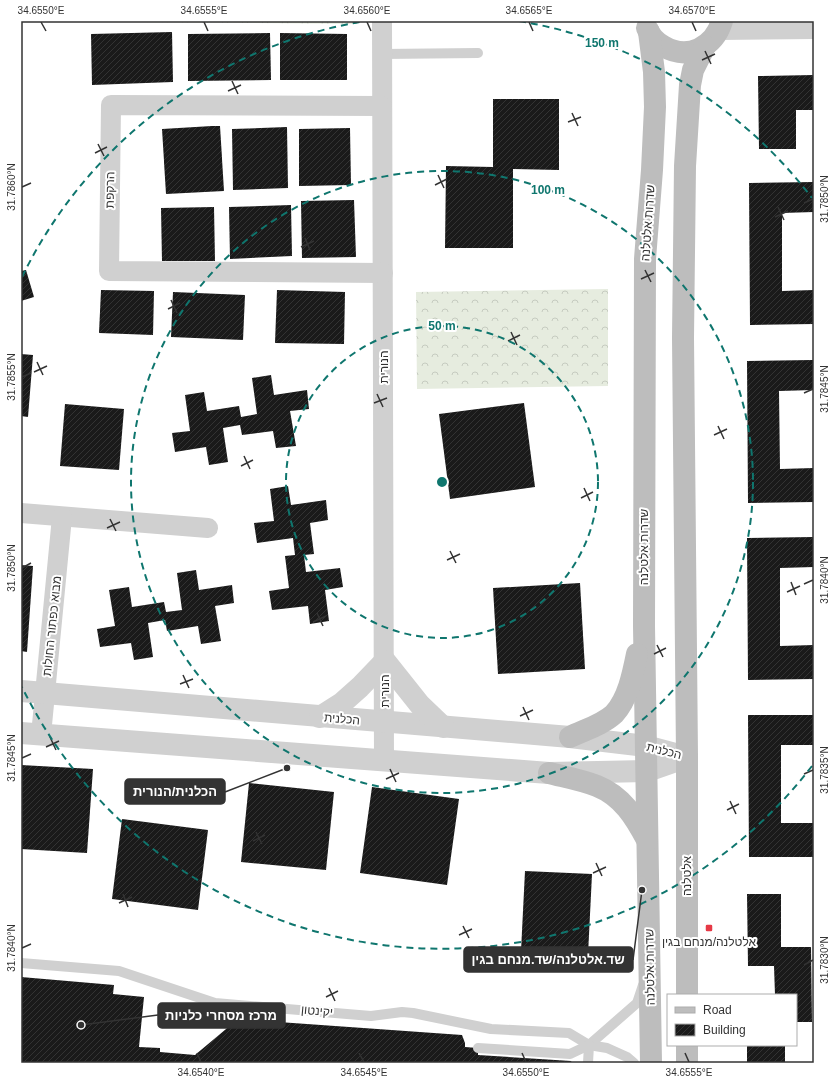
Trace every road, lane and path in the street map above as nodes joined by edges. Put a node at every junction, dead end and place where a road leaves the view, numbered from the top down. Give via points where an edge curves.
1 (382, 21) edge
2 (720, 25) edge
3 (647, 27) edge
4 (814, 28) edge
5 (706, 46) junction
6 (478, 53) dead end
7 (382, 54) junction
8 (382, 106) junction
9 (383, 273) junction
10 (21, 513) edge
11 (62, 517) junction
12 (208, 528) dead end
13 (644, 626) junction
14 (385, 661) junction
15 (21, 691) edge
16 (45, 693) junction
17 (320, 717) junction
18 (385, 722) junction
19 (442, 727) junction
20 (31, 734) edge
21 (570, 737) junction
22 (646, 746) junction
23 (687, 757) junction
24 (384, 760) junction
25 (647, 771) junction
26 (549, 773) junction
27 (648, 842) junction
28 (650, 952) junction
29 (21, 963) edge
30 (687, 994) edge
31 (589, 1045) junction
32 (687, 1046) edge
33 (478, 1048) dead end
34 (588, 1063) edge
35 (634, 1063) edge
36 (651, 1063) edge
37 (687, 1063) edge

1 - 7 street, הנורית
2 - 4 street
2 - 5 main road via 714,38
3 - 5 main road via 657,43 674,51 694,51
3 - 13 main road, שדרות אלטלנה via 654,72 655,107 645,259
5 - 23 main road via 693,70 690,85 685,166 683,338
6 - 7 lane
7 - 8 street, הנורית
8 - 9 street, הנורית
8 - 9 street, הרקפת via 111,105 109,271
9 - 14 street, הנורית
10 - 11 street
11 - 12 street
11 - 16 street, מבוא כפתור החולות
13 - 21 main road via 632,675 619,708 598,724
13 - 22 main road, שדרות אלטלנה
14 - 17 street via 354,692
14 - 18 street, הנורית
14 - 19 street via 420,705
15 - 16 street, הכלנית
16 - 17 street, הכלנית
16 - 20 street, מבוא כפתור החולות
17 - 18 street, הכלנית
18 - 19 street, הכלנית
18 - 24 street, הנורית
19 - 21 street, הכלנית
20 - 24 street, הכלנית
21 - 22 street, הכלנית
22 - 23 street, הכלנית
22 - 25 main road, שדרות אלטלנה
23 - 25 street, הכלנית
23 - 30 main road, אלטלנה
24 - 26 street, הכלנית
25 - 26 street, הכלנית
25 - 27 main road, שדרות אלטלנה
26 - 27 main road via 597,786 618,798 636,819
27 - 28 main road, שדרות אלטלנה
28 - 31 lane via 637,1004
28 - 36 main road, שדרות אלטלנה
29 - 31 lane, יקינטון via 119,971 215,1003 371,1016 396,1012 413,1013 490,1029 569,1033
31 - 33 lane via 570,1054
31 - 34 lane
31 - 35 lane via 607,1048
32 - 37 main road

